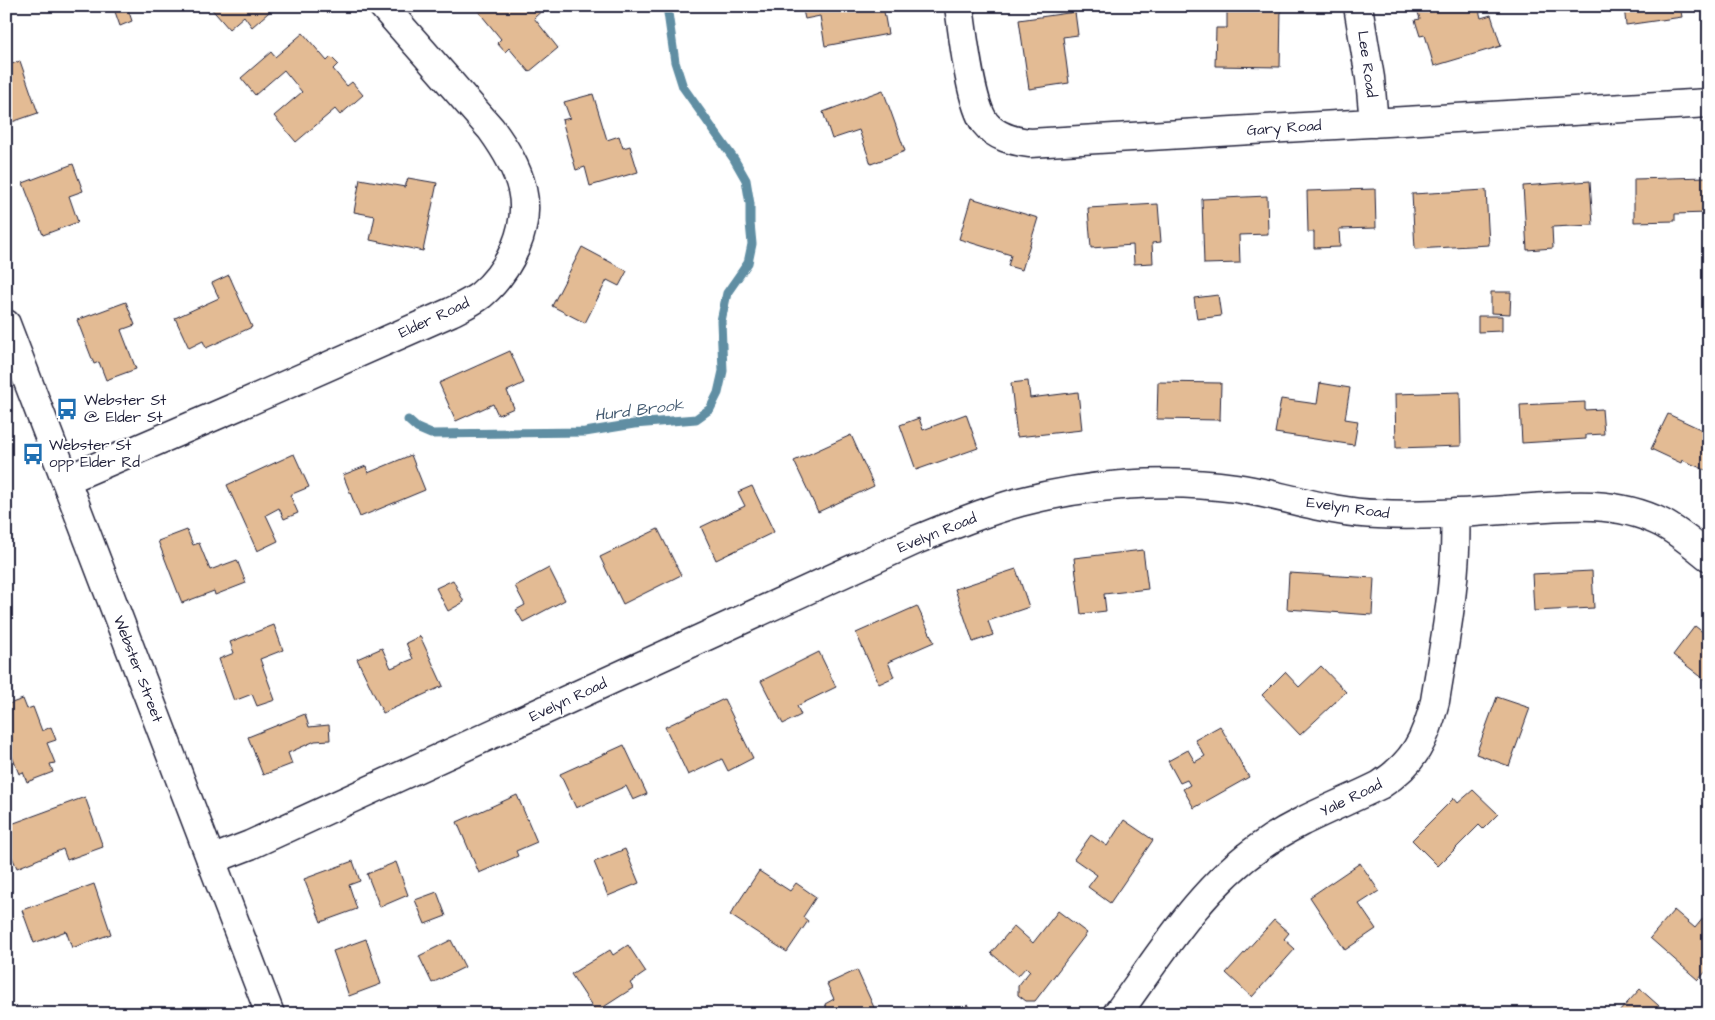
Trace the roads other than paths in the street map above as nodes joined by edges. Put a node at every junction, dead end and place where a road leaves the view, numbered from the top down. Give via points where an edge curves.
1 (384, 6) edge
2 (959, 6) edge
3 (1358, 6) edge
4 (1709, 103) edge
5 (1374, 123) junction
6 (6, 324) edge
7 (66, 480) junction
8 (1454, 513) junction
9 (1709, 557) edge
10 (211, 860) junction
11 (270, 1014) edge
12 (1117, 1014) edge

1 - 7 street, Elder Road via 491,129 518,175 522,191 522,226 511,258 501,273 479,296 451,312
2 - 5 street, Gary Road via 979,110 994,132 1017,142 1042,144
3 - 5 street, Lee Road
4 - 5 street, Gary Road
6 - 7 street, Webster Street
7 - 10 street, Webster Street
8 - 9 street, Evelyn Road via 1604,506 1634,512 1663,523
8 - 10 street, Evelyn Road via 1374,514 1328,508 1238,488 1184,484 1098,488 1020,502 916,540
8 - 12 street, Yale Road via 1454,576 1435,700 1415,753 1380,785 1282,832 1245,857 1199,903
10 - 11 street, Webster Street

